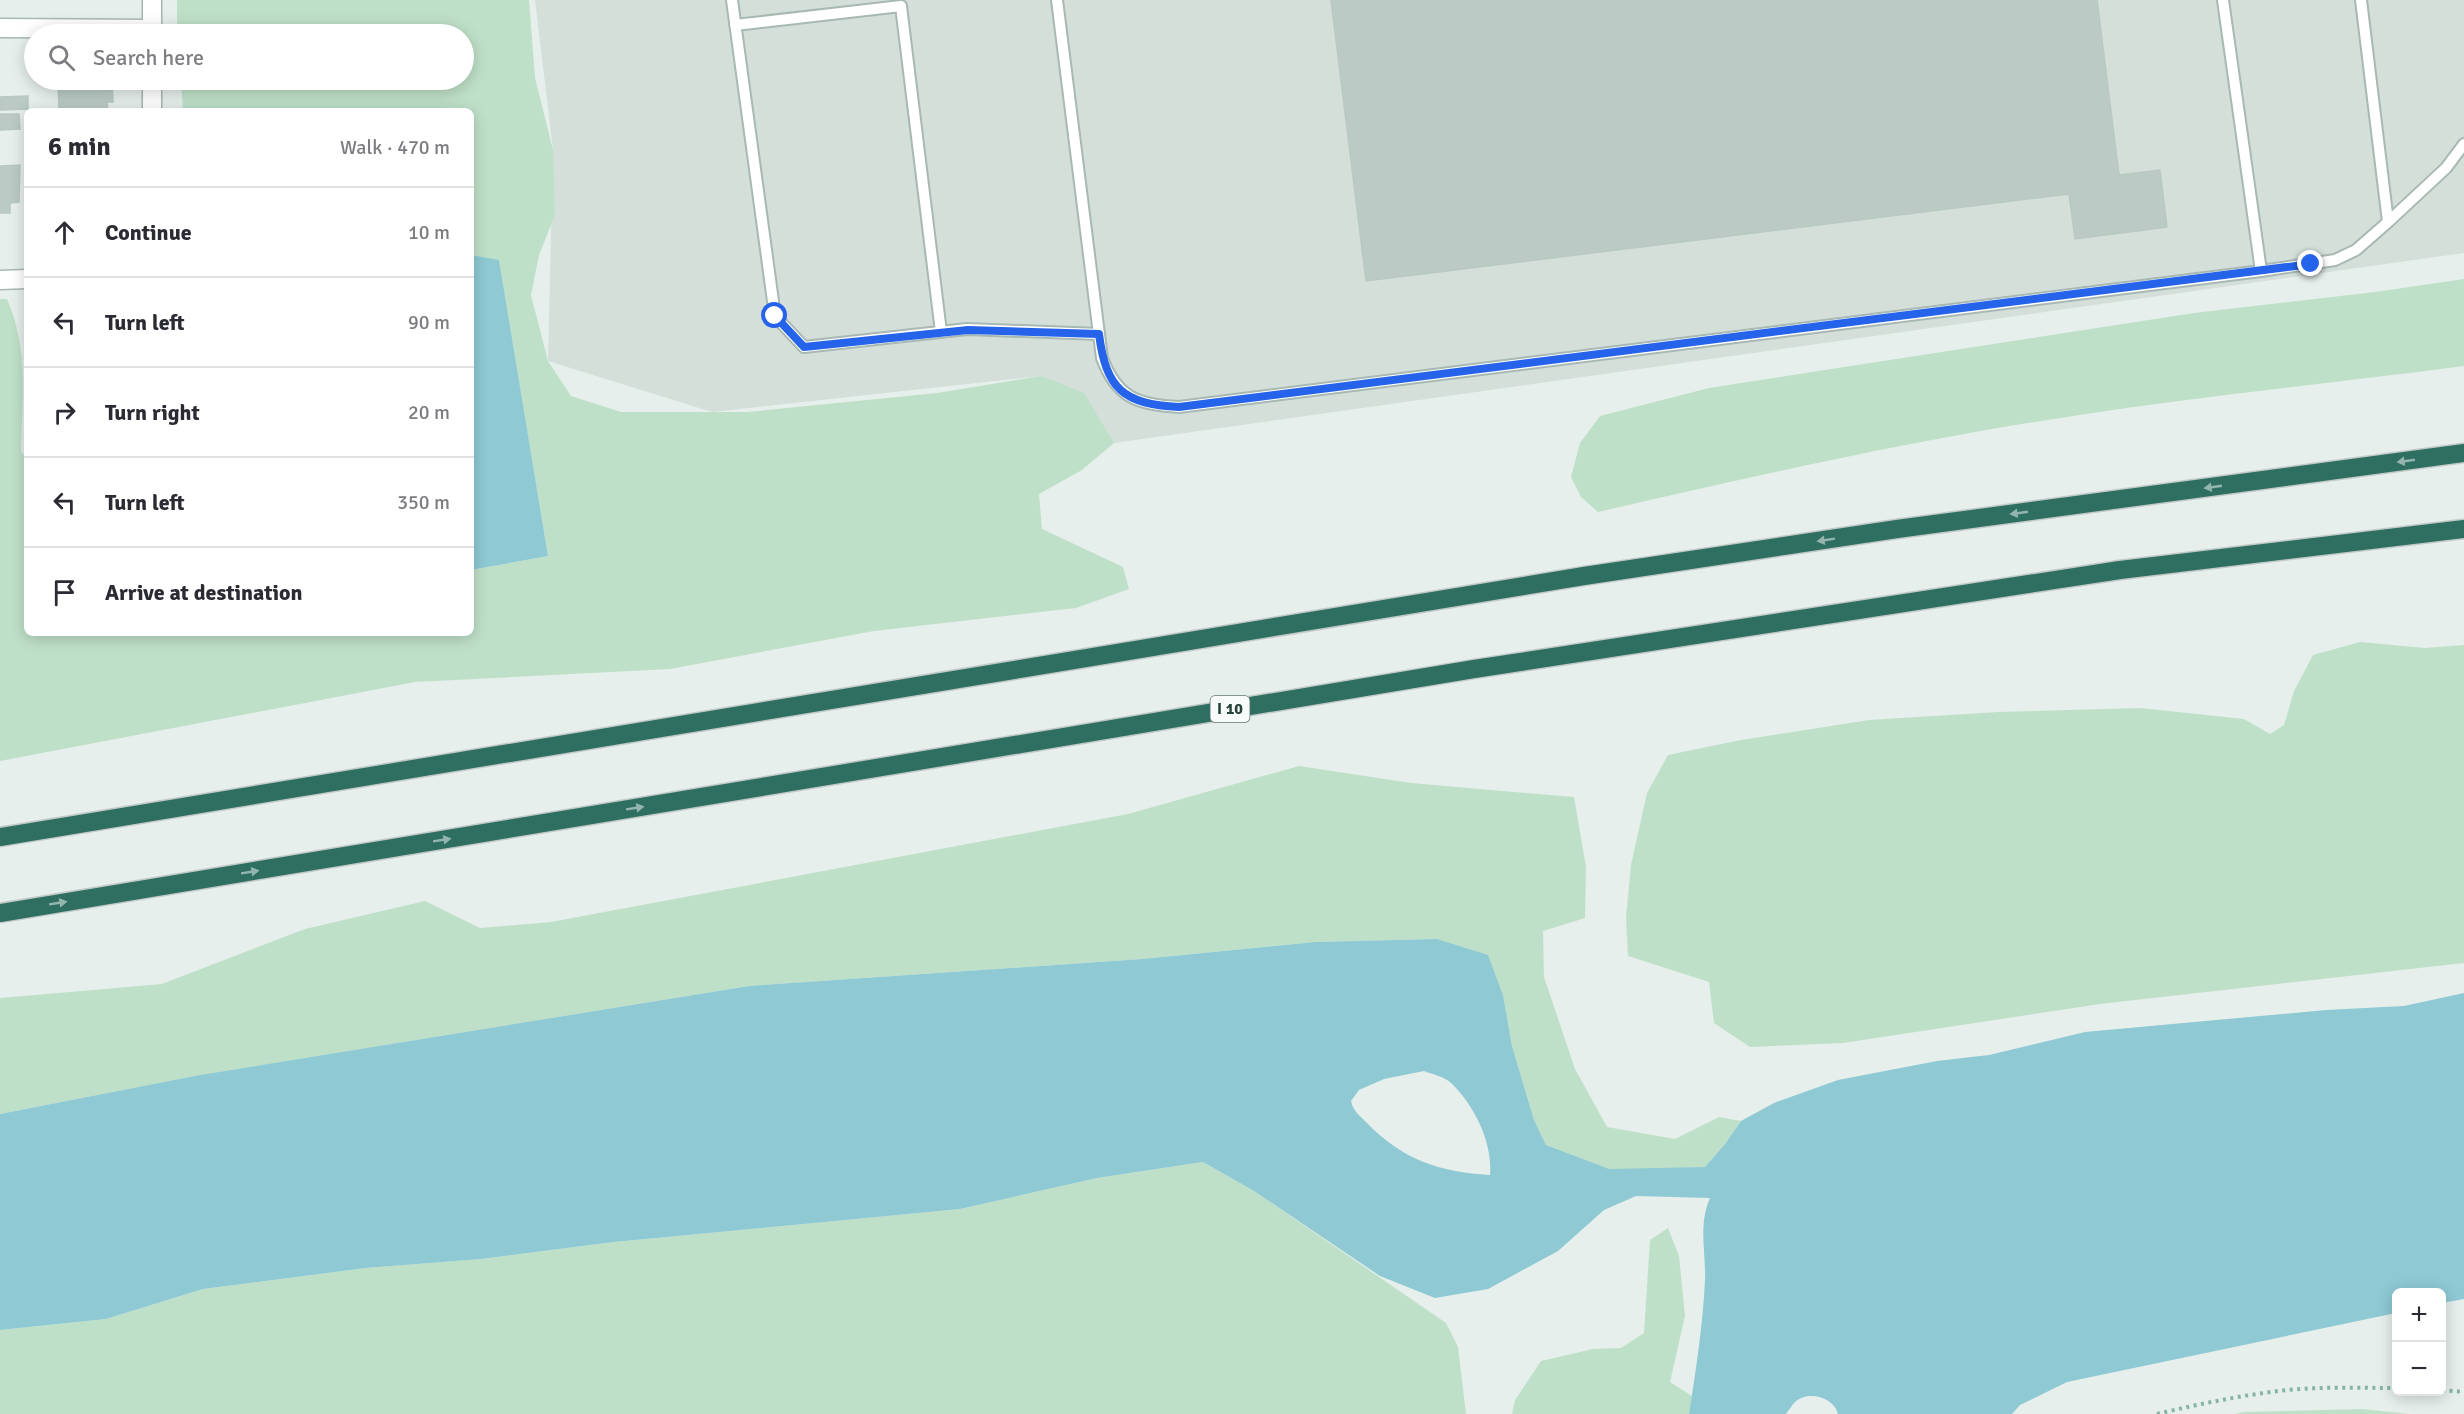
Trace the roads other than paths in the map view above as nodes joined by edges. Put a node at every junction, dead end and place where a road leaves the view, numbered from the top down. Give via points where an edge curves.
1 (152, 0) edge
2 (732, 0) edge
3 (1058, 0) edge
4 (2223, 0) edge
5 (2361, 0) edge
6 (904, 3) edge
7 (152, 24) edge
8 (735, 25) junction
9 (0, 28) edge
10 (24, 29) edge
11 (152, 90) edge
12 (152, 108) edge
13 (2464, 144) edge
14 (2388, 222) junction
15 (2261, 271) junction
16 (0, 279) edge
17 (24, 279) edge
18 (941, 332) junction
19 (1099, 334) junction
20 (2464, 453) edge
21 (2464, 529) edge
22 (0, 837) edge
23 (0, 913) edge

1 - 7 street
2 - 8 lane
3 - 19 lane
4 - 15 lane
5 - 14 lane
6 - 8 lane
6 - 18 lane
8 - 18 lane via 775,316 804,347
9 - 10 street
11 - 12 street
13 - 14 lane via 2446,168
14 - 15 lane via 2356,250 2335,260
15 - 19 lane via 1179,407 1139,402 1121,391 1102,358
16 - 17 street
18 - 19 lane
20 -> 22 highway via 1595,574
23 -> 21 highway, I 10 via 1474,669 2120,570

